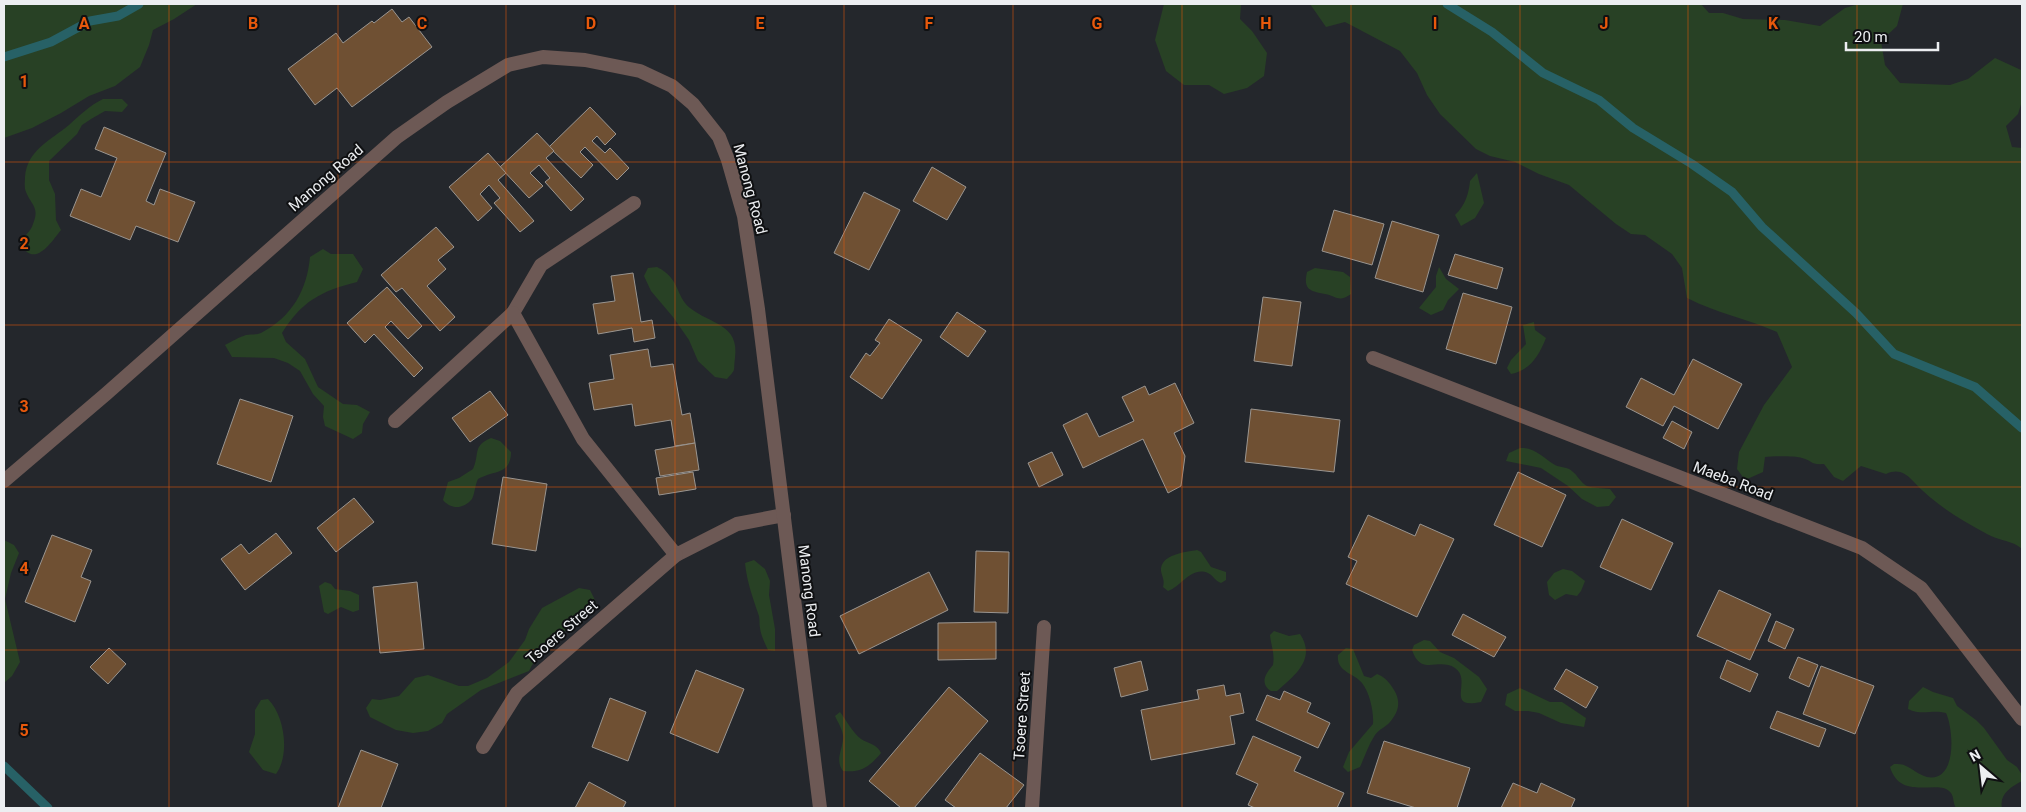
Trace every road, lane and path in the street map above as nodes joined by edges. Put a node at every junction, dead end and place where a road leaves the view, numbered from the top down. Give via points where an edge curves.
1 (634, 203) dead end
2 (513, 312) junction
3 (1373, 358) dead end
4 (395, 421) dead end
5 (4, 481) edge
6 (784, 515) junction
7 (676, 554) junction
8 (1044, 626) dead end
9 (2022, 718) edge
10 (483, 747) dead end
11 (820, 808) edge
12 (1032, 808) edge

1 - 2 street via 541,265
2 - 4 street
2 - 7 street via 583,439
3 - 9 street, Maeba Road via 1862,548 1921,588
5 - 6 street, Manong Road via 397,137 508,65 543,57 585,60 640,71 672,86 693,104 719,137 744,216
6 - 7 street, Tsoere Street via 737,524
6 - 11 street, Manong Road
7 - 10 street, Tsoere Street via 517,693
8 - 12 street, Tsoere Street

